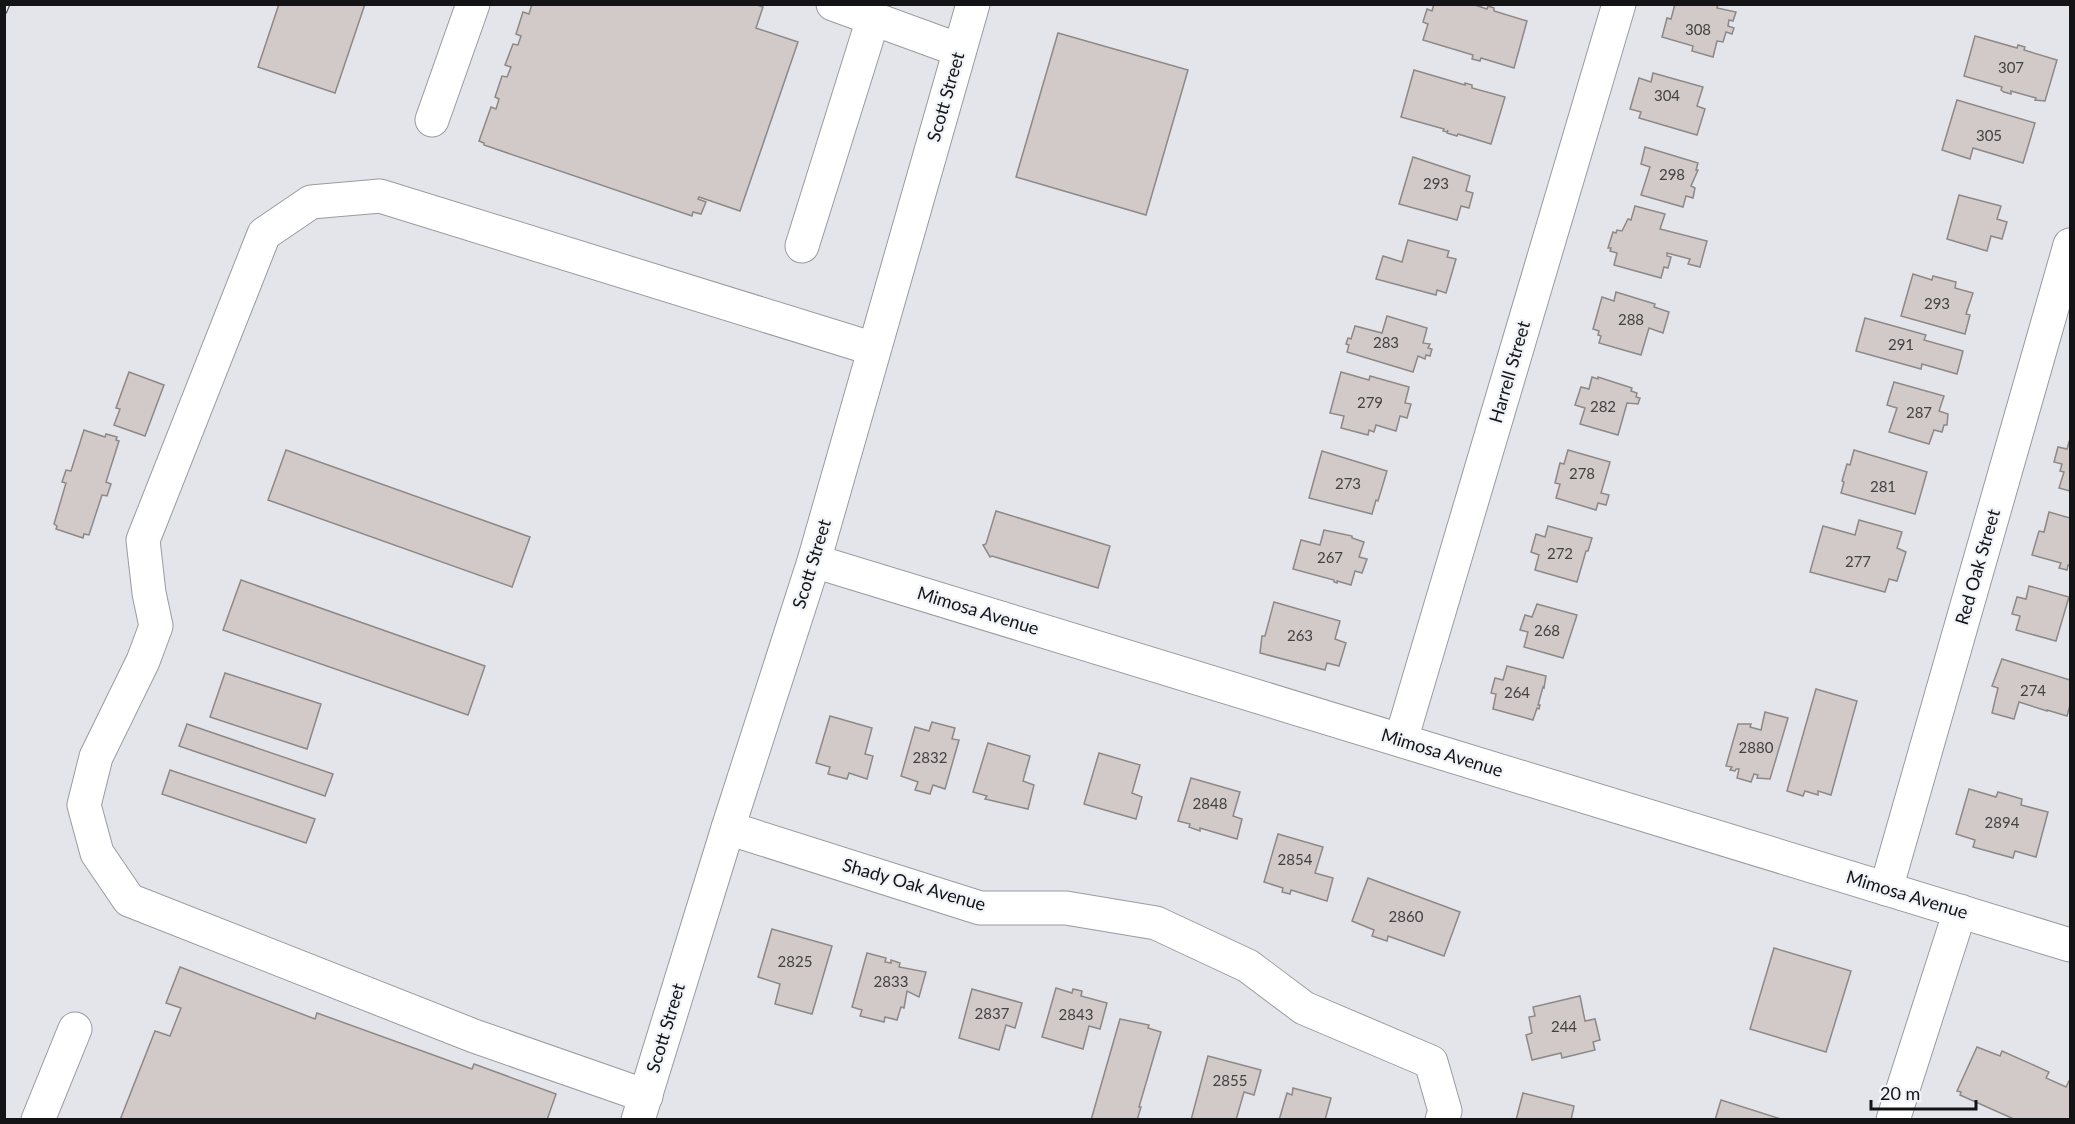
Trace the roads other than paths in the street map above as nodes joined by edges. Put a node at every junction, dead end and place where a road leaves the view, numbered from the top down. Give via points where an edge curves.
1 (473, 4) edge
2 (833, 4) edge
3 (973, 4) edge
4 (1619, 4) edge
5 (873, 19) junction
6 (959, 50) junction
7 (432, 120) dead end
8 (2070, 245) edge
9 (802, 246) dead end
10 (874, 349) junction
11 (814, 561) junction
12 (1401, 740) junction
13 (728, 828) junction
14 (1886, 889) junction
15 (1960, 911) junction
16 (2070, 945) edge
17 (75, 1029) dead end
18 (642, 1108) edge
19 (38, 1119) edge
20 (1442, 1119) edge
21 (1893, 1119) edge

1 - 7 street
2 - 5 street
3 - 6 street, Scott Street
4 - 12 street, Harrell Street
5 - 6 street
5 - 9 street
6 - 10 street, Scott Street
8 - 14 street, Red Oak Street
10 - 11 street, Scott Street
10 - 18 street via 380,196 311,202 264,234 143,540 156,626 143,662 96,757 84,805 98,853 129,900 474,1036
11 - 12 street, Mimosa Avenue
11 - 13 street, Scott Street
12 - 14 street, Mimosa Avenue
13 - 18 street, Scott Street
13 - 20 street, Shady Oak Avenue via 980,908 1066,908 1156,923 1248,966 1304,1008 1431,1062 1445,1111
14 - 15 street, Mimosa Avenue
15 - 16 street, Mimosa Avenue
15 - 21 street
17 - 19 street

